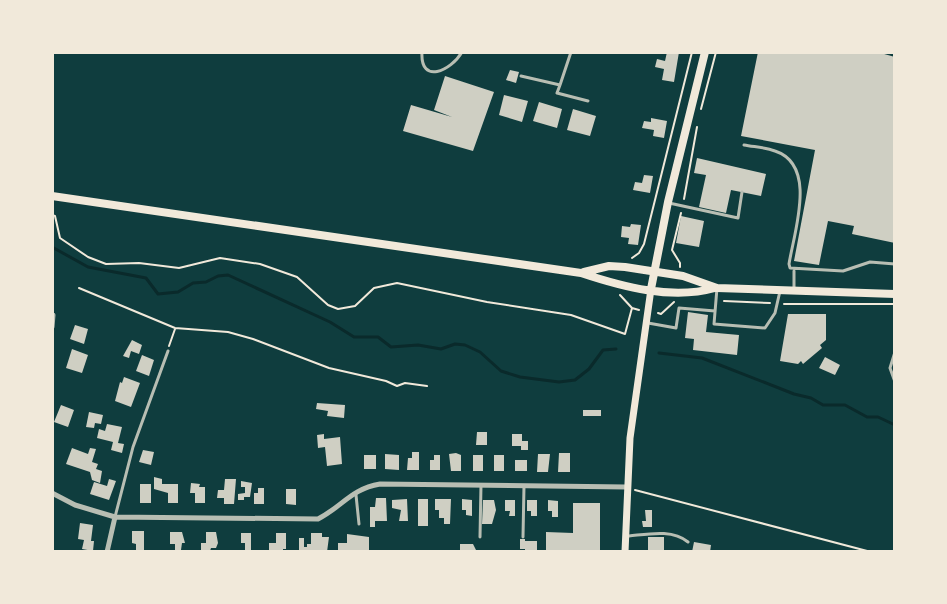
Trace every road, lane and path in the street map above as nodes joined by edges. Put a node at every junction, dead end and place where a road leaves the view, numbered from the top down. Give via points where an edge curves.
1 (422, 52) edge
2 (462, 52) edge
3 (571, 52) edge
4 (692, 52) edge
5 (705, 52) edge
6 (716, 52) edge
7 (521, 76) dead end
8 (560, 85) junction
9 (588, 101) dead end
10 (701, 109) dead end
11 (697, 124) dead end
12 (744, 145) dead end
13 (742, 192) dead end
14 (52, 196) edge
15 (668, 202) junction
16 (683, 205) junction
17 (52, 215) edge
18 (627, 260) dead end
19 (680, 263) dead end
20 (895, 264) edge
21 (794, 270) junction
22 (654, 271) junction
23 (581, 273) junction
24 (79, 288) dead end
25 (716, 288) junction
26 (651, 289) junction
27 (780, 291) junction
28 (794, 291) junction
29 (895, 294) edge
30 (620, 295) dead end
31 (674, 302) dead end
32 (715, 311) junction
33 (661, 314) dead end
34 (53, 315) edge
35 (645, 323) junction
36 (52, 327) edge
37 (175, 328) junction
38 (168, 351) joint
39 (895, 352) edge
40 (895, 382) edge
41 (427, 386) dead end
42 (481, 485) junction
43 (524, 486) junction
44 (626, 487) junction
45 (355, 491) junction
46 (52, 493) edge
47 (115, 517) junction
48 (359, 524) dead end
49 (625, 536) junction
50 (480, 537) dead end
51 (523, 537) dead end
52 (688, 542) dead end
53 (107, 552) edge
54 (625, 552) edge
55 (871, 552) edge

1 - 2 lane via 425,67 441,72
3 - 8 lane
4 - 18 path via 644,244
5 - 15 main road
6 - 10 path
7 - 8 lane
8 - 9 lane via 557,93
11 - 16 path
12 - 21 lane via 777,151 800,176 789,264
13 - 16 lane via 738,218
14 - 23 main road
15 - 16 lane
15 - 22 main road
16 - 19 path via 672,250
17 - 30 path via 60,238 106,264 179,268 220,258 260,264 297,277 338,309 355,306 374,288 397,283 571,315 625,334 632,308
20 - 21 lane
21 - 28 lane
22 - 23 main road via 609,266
22 - 25 main road
22 - 26 main road
23 - 26 main road
24 - 37 path
25 - 26 main road via 693,294
25 - 27 main road
25 - 32 lane
26 - 35 main road
27 - 28 main road
27 - 32 lane via 765,328 714,324
28 - 29 main road
31 - 33 path
32 - 35 lane via 679,308 676,328
34 - 36 street
35 - 44 main road
37 - 38 path
37 - 41 path via 228,332 329,368 397,386
38 - 47 lane via 133,447
39 - 40 lane via 890,368
42 - 43 street
42 - 45 street via 380,484
42 - 50 lane
43 - 44 street
43 - 51 lane
44 - 49 main road
44 - 55 path
45 - 47 street via 318,519
45 - 48 lane
46 - 47 street
47 - 53 street
49 - 52 lane via 666,533
49 - 54 main road

